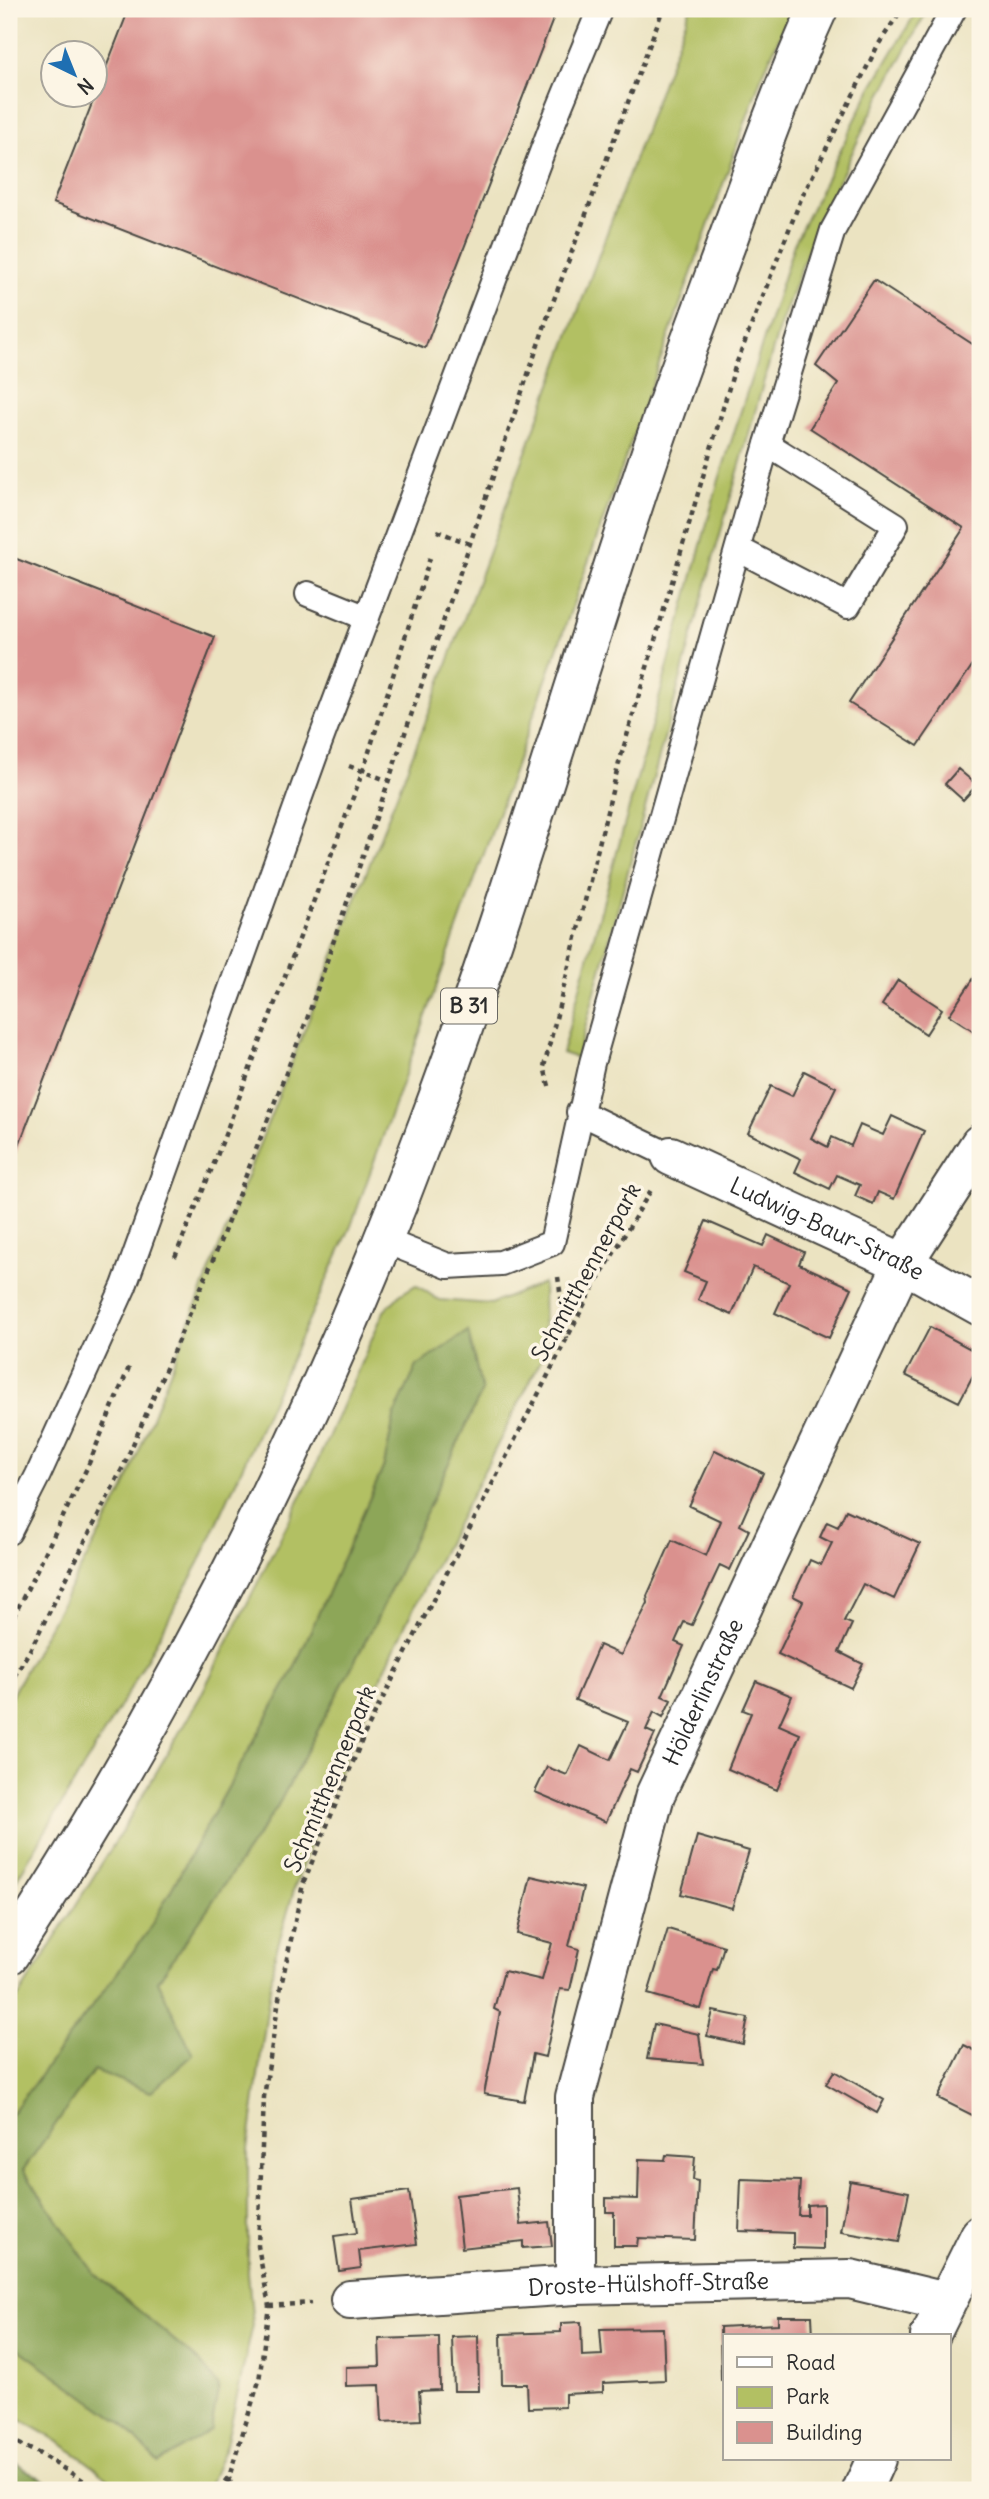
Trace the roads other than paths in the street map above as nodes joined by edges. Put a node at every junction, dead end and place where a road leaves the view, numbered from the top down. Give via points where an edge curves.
1 (600, 9) edge
2 (818, 9) edge
3 (954, 9) edge
4 (767, 443) junction
5 (738, 549) junction
6 (308, 594) dead end
7 (367, 618) junction
8 (579, 1112) junction
9 (980, 1144) edge
10 (671, 1156) joint
11 (383, 1240) junction
12 (903, 1264) junction
13 (980, 1306) edge
14 (9, 1532) edge
15 (9, 1955) edge
16 (980, 2235) edge
17 (575, 2286) junction
18 (350, 2300) dead end
19 (938, 2319) edge
20 (876, 2460) edge
21 (862, 2490) edge

1 - 7 lane
2 - 11 street, B 31 via 660,426 518,865
3 - 4 lane via 832,230
4 - 5 lane
4 - 5 lane via 896,525 848,606
5 - 8 lane
6 - 7 lane
7 - 14 lane via 124,1286
8 - 10 lane
8 - 11 lane via 552,1243 501,1263 448,1266
9 - 12 street, Hölderlinstraße
10 - 12 street, Ludwig-Baur-Straße
11 - 15 street, B 31 via 249,1540 102,1807
12 - 13 street, Ludwig-Baur-Straße
12 - 17 street, Hölderlinstraße via 655,1795 575,2097
16 - 19 street
17 - 18 street, Droste-Hülshoff-Straße
17 - 19 street, Droste-Hülshoff-Straße via 850,2279
20 - 21 street

